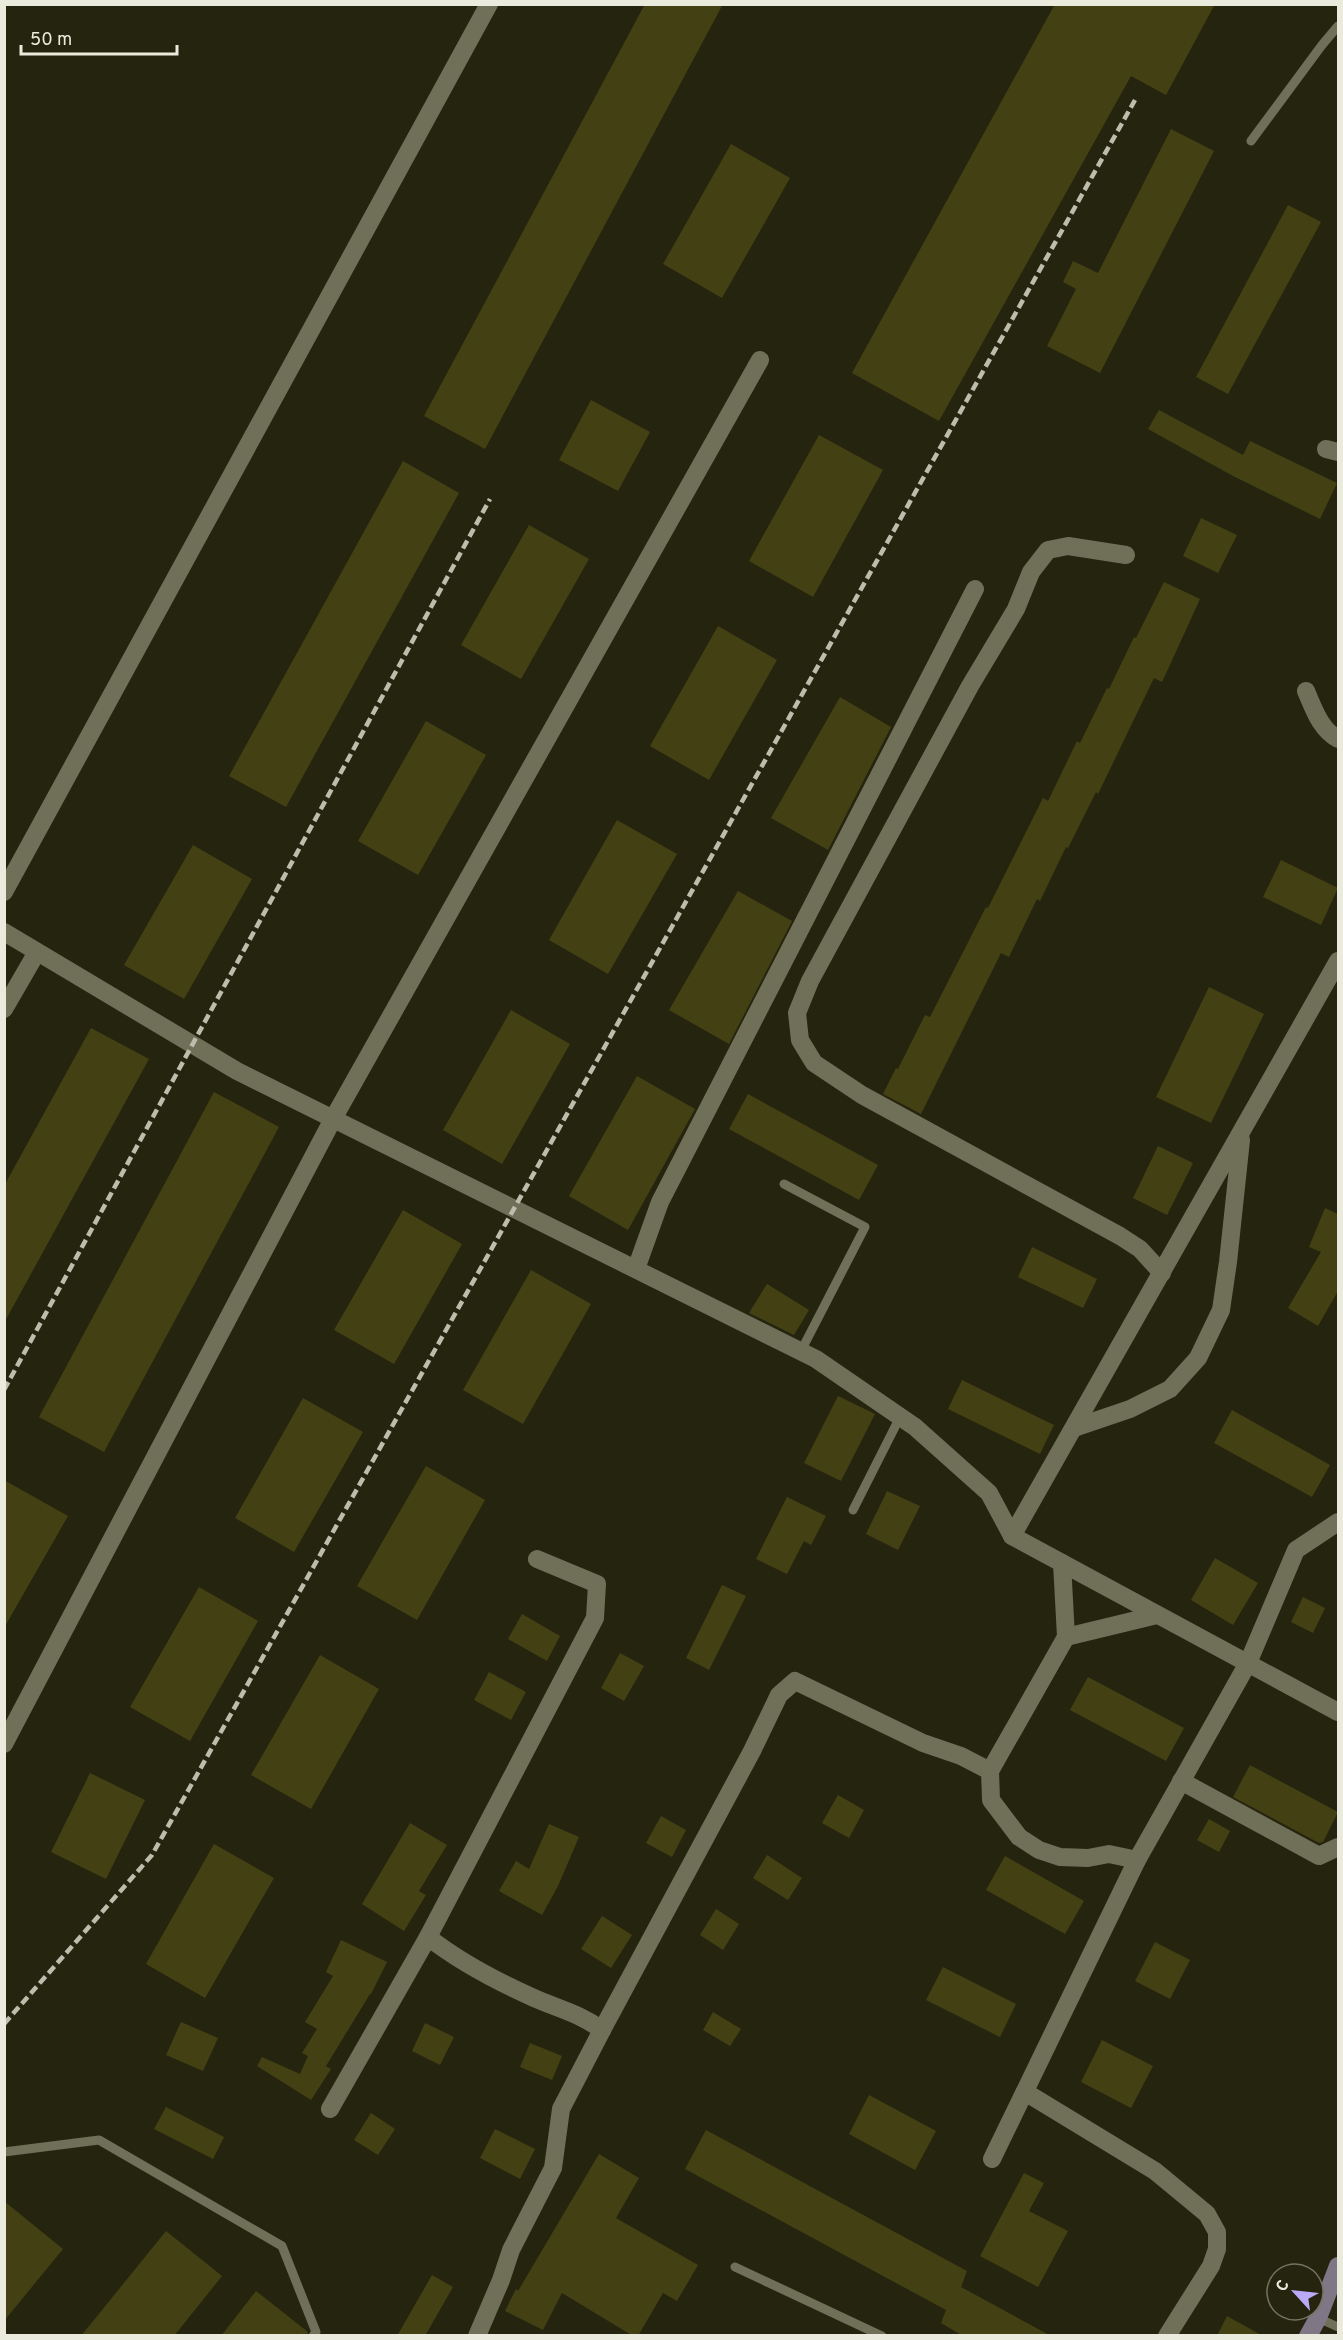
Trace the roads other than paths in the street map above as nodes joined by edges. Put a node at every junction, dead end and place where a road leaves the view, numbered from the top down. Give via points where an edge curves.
1 (489, 4) edge
2 (1338, 26) edge
3 (1251, 141) dead end
4 (760, 360) dead end
5 (1126, 555) dead end
6 (975, 589) dead end
7 (1306, 691) dead end
8 (1338, 739) edge
9 (4, 892) edge
10 (4, 933) edge
11 (37, 952) junction
12 (1338, 961) edge
13 (4, 1009) edge
14 (333, 1119) junction
15 (1242, 1132) junction
16 (784, 1184) dead end
17 (636, 1269) junction
18 (1162, 1273) junction
19 (801, 1352) junction
20 (900, 1417) junction
21 (1074, 1428) junction
22 (853, 1510) dead end
23 (1338, 1522) edge
24 (1012, 1536) junction
25 (537, 1559) dead end
26 (1062, 1563) junction
27 (1157, 1615) junction
28 (1066, 1637) junction
29 (1248, 1663) junction
30 (1338, 1712) edge
31 (4, 1744) edge
32 (990, 1771) junction
33 (1181, 1781) junction
34 (1338, 1847) edge
35 (1137, 1860) junction
36 (428, 1937) junction
37 (602, 2030) junction
38 (1025, 2092) junction
39 (330, 2109) dead end
40 (4, 2152) edge
41 (992, 2159) dead end
42 (1338, 2266) edge
43 (735, 2267) dead end
44 (1325, 2300) edge
45 (1316, 2322) edge
46 (313, 2336) edge
47 (477, 2336) edge
48 (882, 2336) edge
49 (1167, 2336) edge
50 (1308, 2336) edge

1 - 9 street
2 - 3 lane
4 - 14 street
5 - 18 street via 1068,546 1048,550 1031,572 1016,609 970,686 810,981 797,1012 800,1040 814,1063 862,1095 1120,1236 1140,1249
6 - 17 street via 660,1202
7 - 8 street via 1318,719
10 - 11 street
11 - 13 street
11 - 14 street via 237,1071
12 - 15 street
14 - 17 street
14 - 31 street
15 - 18 street
15 - 21 street via 1221,1310 1198,1358 1170,1389 1130,1409
16 - 19 lane via 865,1227
17 - 19 street
18 - 21 street
19 - 20 street
20 - 22 lane
20 - 24 street via 989,1493
21 - 24 street
23 - 29 street via 1296,1550
24 - 26 street
25 - 36 street via 597,1584 595,1618
26 - 27 street
26 - 28 street
27 - 28 street
27 - 29 street
28 - 32 street
29 - 30 street
29 - 33 street
32 - 35 street via 991,1800 1019,1838 1060,1857 1109,1854
32 - 37 street via 795,1681 779,1695
33 - 34 street via 1319,1856
33 - 35 street
35 - 38 street
36 - 37 street via 493,1979 584,2017
36 - 39 street
37 - 47 street via 561,2109 553,2168 512,2250
38 - 41 street
38 - 49 street via 1155,2171 1207,2214 1216,2232 1217,2249 1211,2266
40 - 46 lane via 99,2140 282,2246 316,2332
42 - 44 main road
43 - 48 lane
45 - 50 main road

